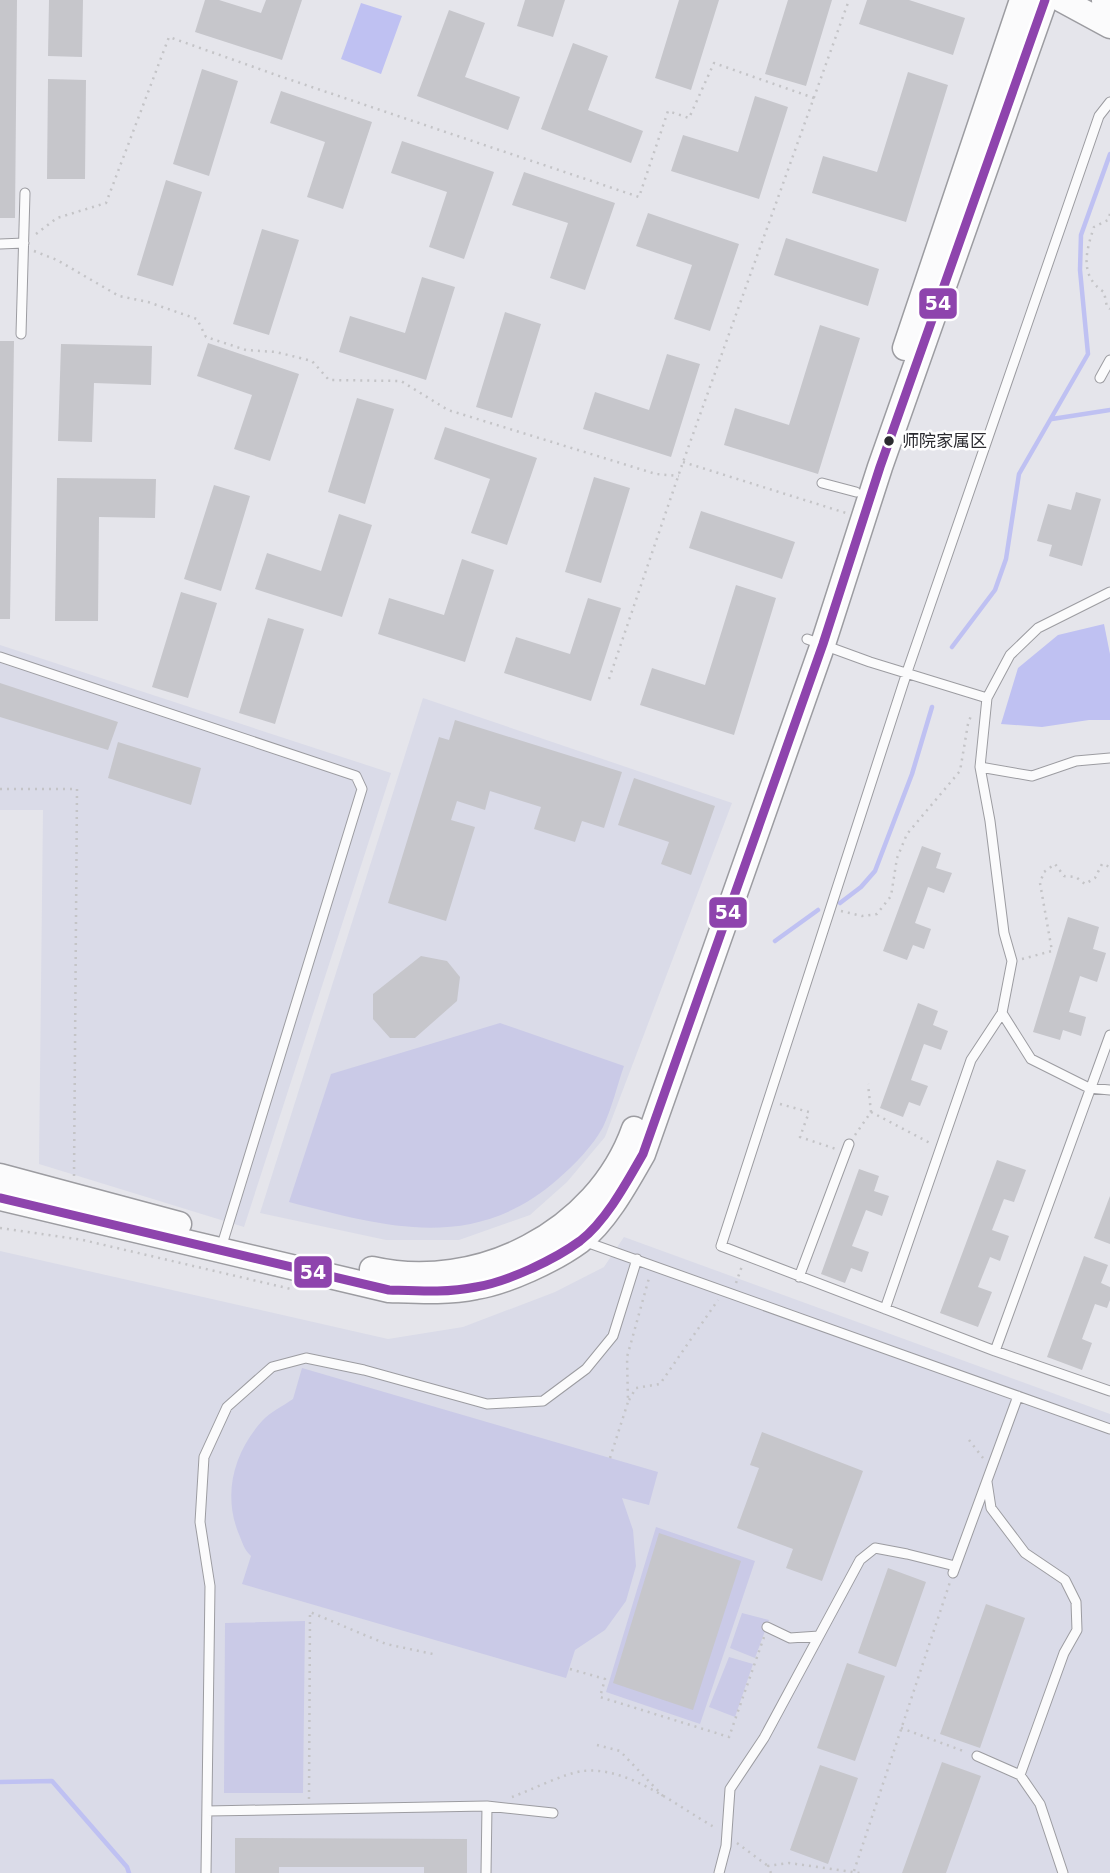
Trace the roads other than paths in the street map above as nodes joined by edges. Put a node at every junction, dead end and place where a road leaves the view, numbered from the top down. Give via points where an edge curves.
1 (1022, 0) edge
2 (1045, 0) edge
3 (1062, 0) edge
4 (1104, 0) edge
5 (1110, 3) edge
6 (1110, 26) edge
7 (1110, 102) edge
8 (25, 193) dead end
9 (24, 243) junction
10 (0, 244) edge
11 (21, 334) dead end
12 (1110, 360) edge
13 (1100, 378) dead end
14 (822, 482) dead end
15 (852, 503) junction
16 (1110, 592) edge
17 (815, 642) junction
18 (0, 657) edge
19 (906, 672) junction
20 (986, 700) junction
21 (1110, 758) edge
22 (980, 767) junction
23 (1002, 1013) junction
24 (1110, 1035) edge
25 (1089, 1088) junction
26 (1110, 1090) edge
27 (847, 1148) road end
28 (0, 1176) edge
29 (0, 1198) edge
30 (581, 1240) junction
31 (222, 1244) junction
32 (637, 1259) junction
33 (799, 1277) junction
34 (886, 1309) junction
35 (995, 1351) junction
36 (1110, 1391) edge
37 (1018, 1396) junction
38 (1110, 1429) edge
39 (987, 1482) junction
40 (767, 1627) road end
41 (819, 1636) junction
42 (977, 1756) road end
43 (1020, 1775) junction
44 (486, 1806) junction
45 (207, 1811) junction
46 (553, 1813) dead end
47 (206, 1873) edge
48 (486, 1873) edge
49 (719, 1873) edge
50 (1063, 1873) edge

1 - 15 street
2 - 17 street
3 - 6 street
4 - 5 street
7 - 19 lane via 1099,116
8 - 9 lane
9 - 10 lane
9 - 11 lane
12 - 13 lane
14 - 15 lane
15 - 17 street
16 - 20 lane via 1038,628 1010,655
17 - 19 lane
17 - 30 street via 643,1154 617,1199
17 - 31 street via 628,1146 604,1186 573,1219 474,1269 435,1274 391,1273
18 - 31 lane via 356,776 362,789
19 - 20 lane
19 - 33 lane via 720,1246
20 - 22 lane
21 - 22 lane via 1076,761 1032,776
22 - 23 lane via 1012,961
23 - 25 lane via 1031,1059
23 - 34 lane via 971,1060
24 - 25 lane
25 - 26 lane
25 - 35 lane
27 - 33 lane
28 - 31 street
29 - 31 street
30 - 31 street via 519,1273 478,1287 434,1292 389,1290
30 - 32 lane
32 - 37 lane
32 - 45 lane via 613,1336 586,1369 543,1401 488,1404 306,1358 272,1367 227,1407 204,1457 200,1522 210,1586
33 - 34 lane
34 - 35 lane
35 - 36 lane
37 - 38 lane
37 - 39 lane
39 - 41 lane via 954,1570 907,1553 875,1548 860,1560
39 - 43 lane via 991,1508 1025,1553 1065,1580 1076,1602 1077,1630 1064,1653
40 - 41 lane via 790,1637
41 - 49 lane via 764,1738 730,1789
42 - 43 lane
43 - 50 lane via 1040,1804
44 - 45 lane
44 - 46 lane
44 - 48 lane
45 - 47 lane

